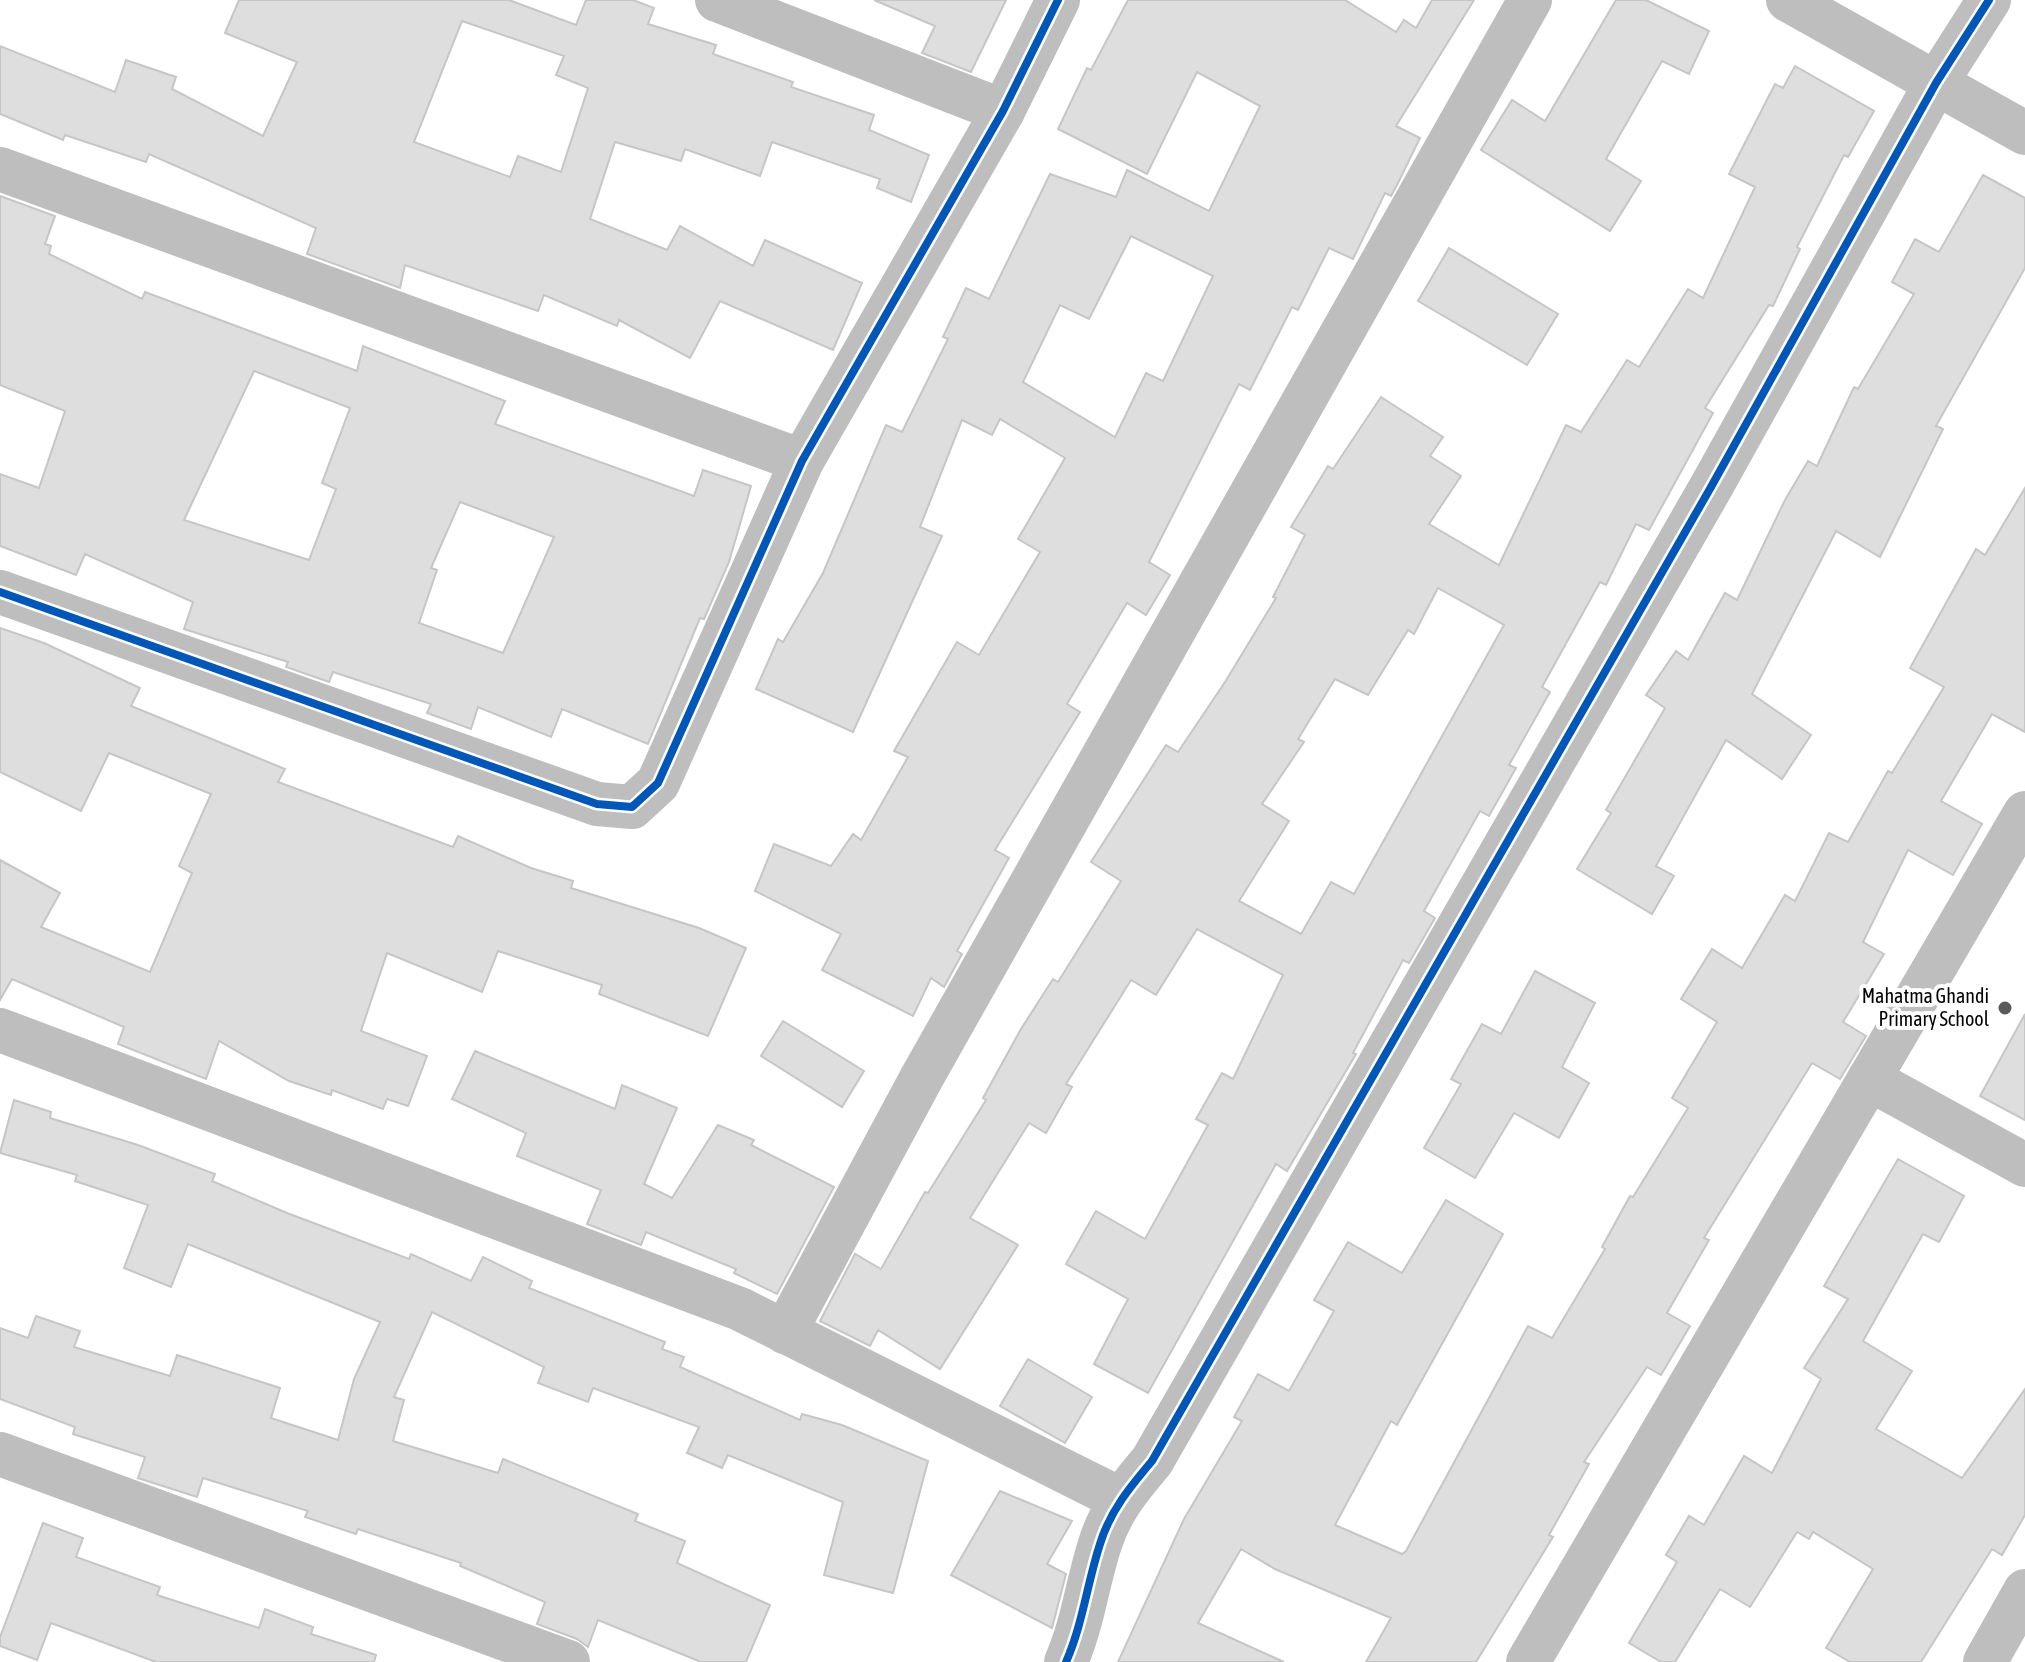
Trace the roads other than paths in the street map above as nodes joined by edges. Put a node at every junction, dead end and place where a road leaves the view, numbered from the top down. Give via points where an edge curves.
1 (717, 0) edge
2 (1058, 0) edge
3 (1530, 0) edge
4 (1788, 0) edge
5 (1989, 0) edge
6 (1936, 83) junction
7 (1003, 111) junction
8 (2025, 133) edge
9 (0, 169) edge
10 (802, 461) junction
11 (0, 592) edge
12 (2025, 813) edge
13 (0, 1030) edge
14 (1869, 1079) junction
15 (2025, 1165) edge
16 (785, 1332) junction
17 (0, 1454) edge
18 (1120, 1499) junction
19 (2025, 1591) edge
20 (568, 1662) edge
21 (1066, 1662) edge
22 (1528, 1662) edge
23 (1985, 1662) edge

1 - 7 street
2 - 7 street
3 - 16 street via 922,1077
4 - 6 street
5 - 6 street
6 - 8 street
6 - 18 street via 1704,501 1152,1461
7 - 10 street
9 - 10 street
10 - 11 street via 658,783 632,807 597,804
12 - 14 street
13 - 16 street via 725,1303
14 - 15 street
14 - 22 street
16 - 18 street
17 - 20 street
18 - 21 street via 1100,1543 1081,1628
19 - 23 street

